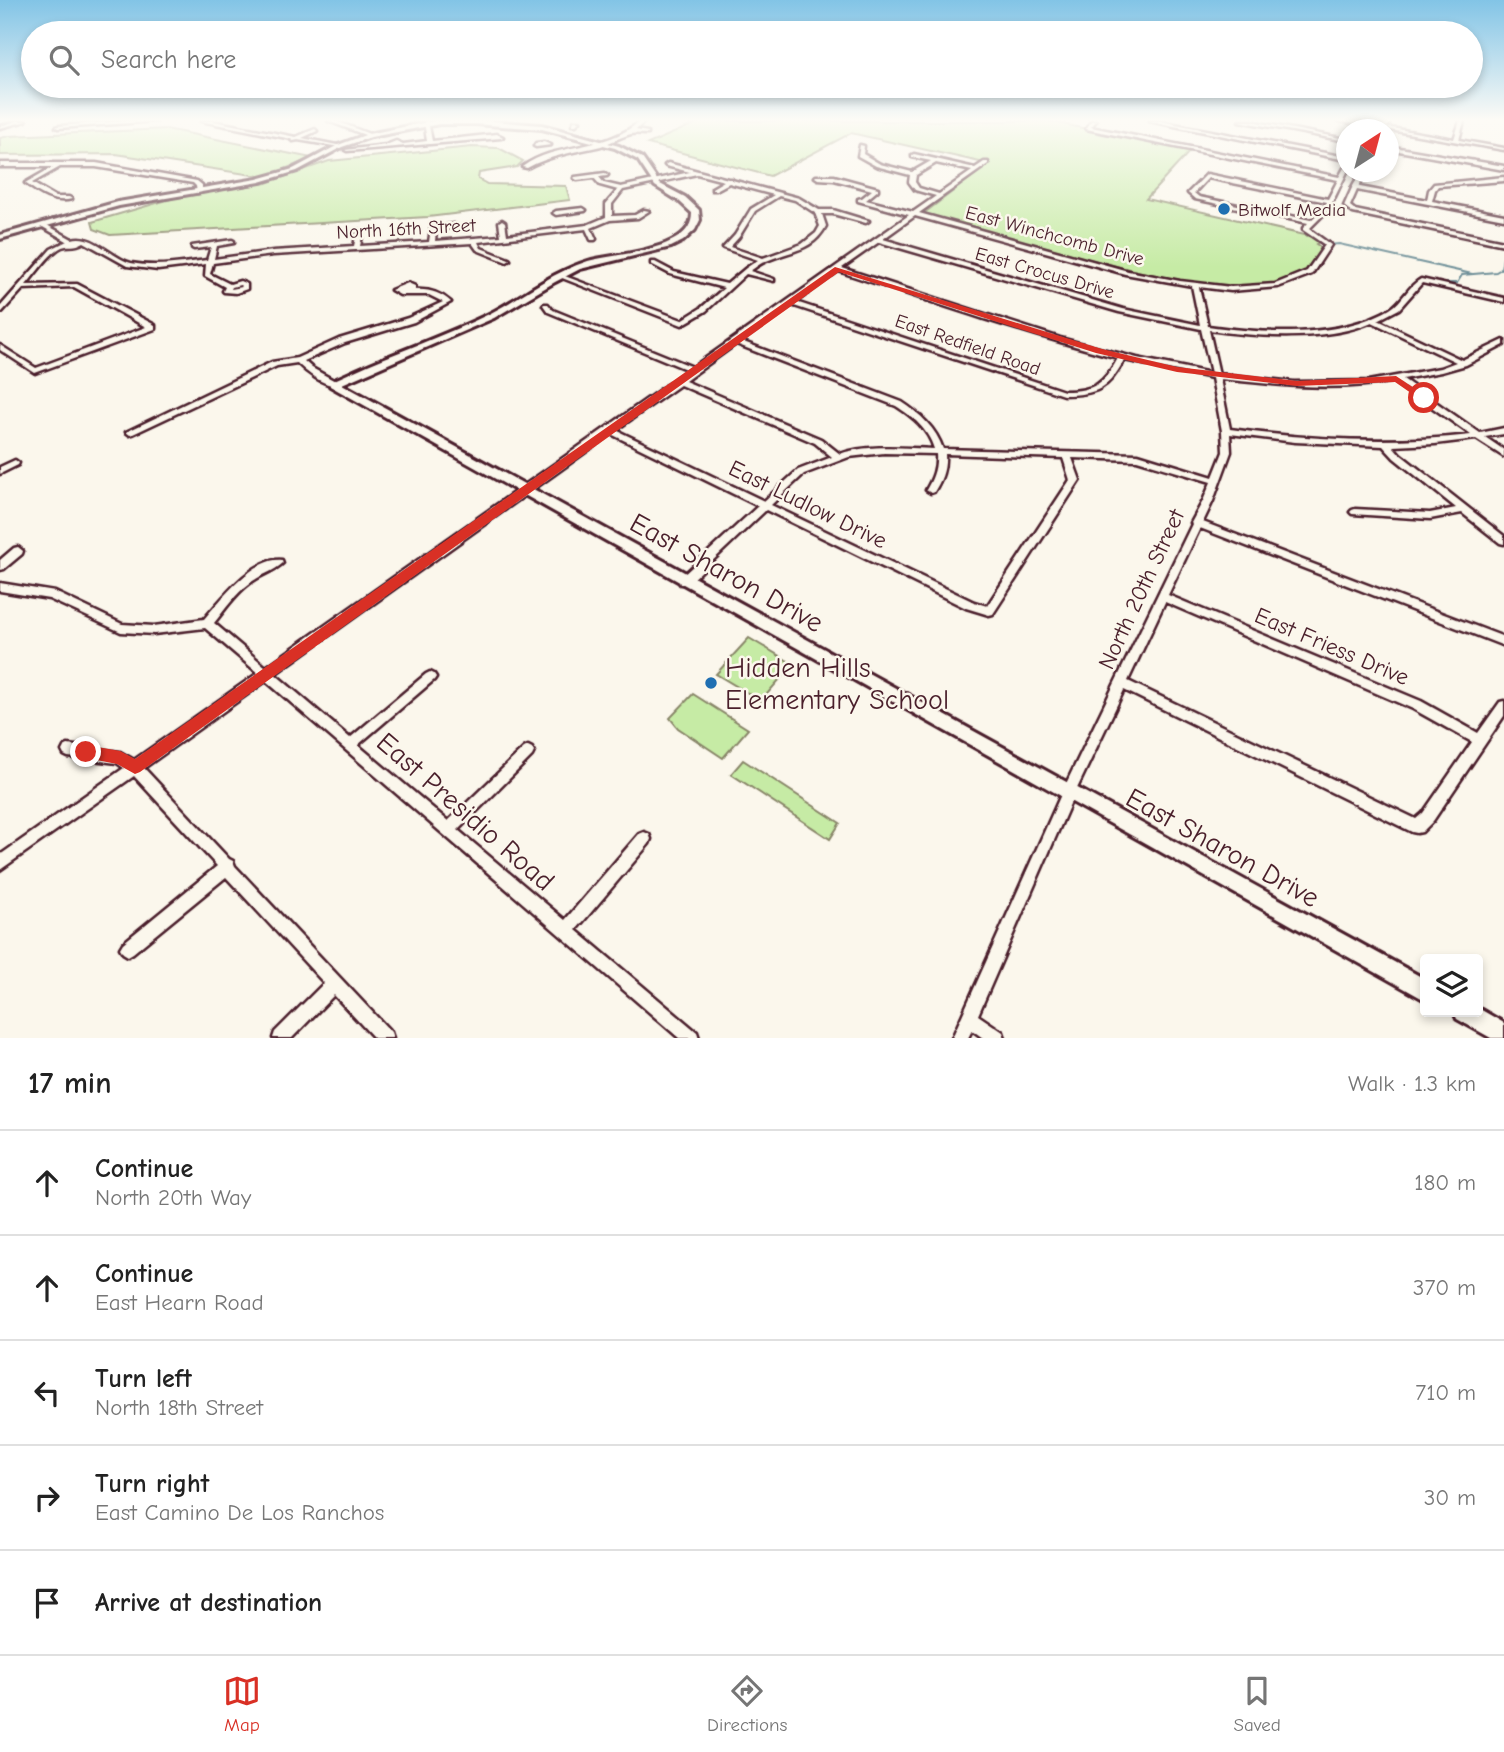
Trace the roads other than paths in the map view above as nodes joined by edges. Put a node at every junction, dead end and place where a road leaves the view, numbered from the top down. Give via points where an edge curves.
1 (51, 169) edge
2 (122, 169) edge
3 (294, 169) edge
4 (646, 169) edge
5 (688, 169) edge
6 (895, 169) edge
7 (921, 169) edge
8 (1293, 169) edge
9 (976, 170) edge
10 (699, 172) junction
11 (913, 174) junction
12 (605, 175) dead end
13 (595, 176) junction
14 (1442, 176) dead end
15 (818, 177) dead end
16 (577, 178) dead end
17 (1336, 178) edge
18 (1504, 179) edge
19 (730, 180) junction
20 (1339, 182) edge
21 (1359, 182) edge
22 (654, 183) junction
23 (1458, 183) junction
24 (714, 188) dead end
25 (1356, 188) junction
26 (621, 189) junction
27 (199, 192) junction
28 (779, 194) junction
29 (940, 196) junction
30 (69, 200) dead end
31 (1330, 201) junction
32 (1429, 202) junction
33 (583, 210) dead end
34 (571, 211) junction
35 (646, 211) dead end
36 (818, 212) junction
37 (556, 213) dead end
38 (915, 214) junction
39 (636, 217) junction
40 (1504, 217) edge
41 (609, 218) junction
42 (866, 221) dead end
43 (502, 222) dead end
44 (1312, 222) junction
45 (647, 224) dead end
46 (43, 225) junction
47 (454, 226) dead end
48 (588, 227) junction
49 (576, 229) junction
50 (360, 232) dead end
51 (0, 237) edge
52 (504, 237) junction
53 (593, 239) dead end
54 (879, 240) junction
55 (474, 241) junction
56 (232, 242) dead end
57 (71, 243) junction
58 (432, 243) junction
59 (1504, 243) edge
60 (214, 244) junction
61 (94, 246) junction
62 (194, 247) dead end
63 (357, 247) junction
64 (507, 260) dead end
65 (764, 260) junction
66 (209, 262) junction
67 (653, 262) dead end
68 (838, 269) junction
69 (745, 272) junction
70 (560, 276) junction
71 (772, 280) dead end
72 (229, 286) dead end
73 (1195, 286) junction
74 (23, 287) junction
75 (729, 287) junction
76 (412, 290) dead end
77 (1504, 300) edge
78 (790, 302) junction
79 (546, 305) dead end
80 (0, 312) edge
81 (1373, 320) junction
82 (1205, 328) junction
83 (735, 341) junction
84 (1504, 342) edge
85 (0, 346) edge
86 (1122, 357) junction
87 (299, 360) junction
88 (1462, 363) junction
89 (695, 370) junction
90 (1216, 376) junction
91 (1396, 379) junction
92 (680, 382) junction
93 (334, 384) junction
94 (611, 431) junction
95 (1226, 431) junction
96 (1504, 431) edge
97 (130, 432) dead end
98 (1478, 436) junction
99 (1385, 443) junction
100 (937, 451) junction
101 (1504, 454) edge
102 (1067, 455) junction
103 (838, 457) junction
104 (15, 463) dead end
105 (0, 471) edge
106 (1216, 481) junction
107 (931, 489) dead end
108 (525, 491) junction
109 (764, 506) junction
110 (1464, 509) junction
111 (1354, 512) dead end
112 (1196, 523) junction
113 (1504, 541) edge
114 (18, 551) dead end
115 (278, 563) dead end
116 (0, 566) edge
117 (684, 581) junction
118 (0, 587) edge
119 (1163, 597) junction
120 (207, 623) junction
121 (1504, 642) edge
122 (267, 673) junction
123 (430, 677) dead end
124 (1122, 684) junction
125 (1504, 706) edge
126 (1481, 741) junction
127 (351, 744) junction
128 (68, 751) dead end
129 (528, 752) dead end
130 (135, 768) junction
131 (1068, 794) junction
132 (449, 829) junction
133 (644, 839) dead end
134 (0, 863) edge
135 (228, 866) junction
136 (566, 930) junction
137 (128, 948) dead end
138 (335, 983) junction
139 (1420, 987) edge
140 (1473, 1017) edge
141 (970, 1019) junction
142 (1504, 1034) edge
143 (281, 1038) edge
144 (385, 1038) edge
145 (691, 1038) edge
146 (960, 1038) edge
147 (997, 1038) edge

1 - 30 street via 28,183 55,199
2 - 27 street via 195,182
3 - 27 street
4 - 22 street
5 - 10 street
6 - 11 street
7 - 11 street
8 - 17 street
9 - 29 street
10 - 19 street
10 - 22 street
11 - 29 street via 917,189
12 - 13 street
13 - 16 street
13 - 26 street via 601,184
14 - 23 street
15 - 38 street, East Winchcomb Drive via 876,189 865,200
18 - 23 street
19 - 24 street
19 - 28 street
20 - 31 street
21 - 25 street
22 - 26 street
22 - 70 street via 696,212 691,231 661,247 590,262
23 - 32 street via 1436,185
25 - 32 street
25 - 59 street via 1349,210
26 - 41 street via 609,204
27 - 46 street via 118,204
28 - 36 street via 807,203
28 - 65 street via 753,210 726,247
29 - 38 street
31 - 44 street
31 - 44 street via 1208,176 1191,193
32 - 40 street
33 - 34 street
34 - 37 street
34 - 49 street
35 - 39 street
36 - 42 street
36 - 65 street via 823,222 818,236
38 - 54 street
38 - 73 street, East Winchcomb Drive
39 - 41 street
39 - 45 street
41 - 48 street, North 16th Street
43 - 52 street
44 - 73 street via 1307,232 1328,245 1316,269 1306,277 1278,286
46 - 51 street
46 - 57 street
47 - 58 street via 433,229
48 - 49 street, North 16th Street
48 - 53 street
49 - 52 street, North 16th Street
50 - 63 street
52 - 55 street, North 16th Street
54 - 68 street
54 - 82 street, East Crocus Drive via 1121,311
55 - 58 street, North 16th Street
55 - 64 street via 479,249
56 - 60 street
57 - 61 street, North 16th Street
57 - 61 street, North 16th Street via 84,240
57 - 74 street via 53,251
58 - 63 street, North 16th Street
60 - 62 street
60 - 66 street
61 - 66 street, North 16th Street via 142,267
63 - 66 street, North 16th Street
65 - 69 street
66 - 72 street via 207,275
67 - 75 street via 672,273
68 - 78 street
68 - 86 street
69 - 71 street
69 - 75 street
70 - 75 street via 682,323
70 - 93 street via 489,317
73 - 82 street, North 20th Street
74 - 80 street
74 - 85 street via 75,285 152,327 35,371
76 - 87 street via 426,291 448,303
77 - 81 street, East Crocus Drive via 1421,281 1402,305
78 - 83 street
78 - 86 street, East Redfield Road via 1063,393 1080,394 1101,387
79 - 89 street via 550,311
81 - 82 street, East Crocus Drive via 1306,332
81 - 88 street
82 - 90 street, North 20th Street
83 - 89 street
83 - 100 street via 913,411 931,429
84 - 88 street
86 - 90 street
87 - 93 street, East Sharon Drive
87 - 97 street via 275,364
88 - 91 street
89 - 92 street
90 - 91 street via 1297,384
90 - 95 street, North 20th Street
91 - 98 street
92 - 94 street
92 - 103 street via 818,442
93 - 108 street, East Sharon Drive
94 - 108 street
94 - 109 street, East Ludlow Drive
95 - 99 street via 1293,440
95 - 106 street, North 20th Street via 1227,452
96 - 98 street
98 - 99 street
98 - 101 street
99 - 110 street
100 - 102 street
100 - 103 street via 884,450
100 - 107 street via 942,468
102 - 106 street via 1152,459
102 - 109 street, East Ludlow Drive via 1075,480 989,611
103 - 109 street via 801,472
104 - 105 street
106 - 112 street, North 20th Street
108 - 117 street, East Sharon Drive
108 - 122 street
109 - 117 street
110 - 111 street via 1430,516
110 - 113 street
112 - 119 street, North 20th Street
112 - 121 street
114 - 116 street
115 - 120 street via 243,580
117 - 131 street, East Sharon Drive
118 - 120 street via 51,596 121,628 154,630
119 - 124 street, North 20th Street
119 - 126 street, East Friess Drive via 1417,705
120 - 122 street, East Presidio Road
122 - 127 street, East Presidio Road
122 - 130 street
123 - 127 street
124 - 126 street via 1417,827
124 - 131 street, North 20th Street
125 - 126 street
127 - 132 street, East Presidio Road
128 - 130 street via 120,758
129 - 132 street
130 - 134 street
130 - 135 street
131 - 139 street, East Sharon Drive
131 - 141 street, North 20th Street
132 - 136 street, East Presidio Road
133 - 136 street
135 - 137 street
135 - 138 street
136 - 145 street, East Presidio Road
138 - 143 street
138 - 144 street
140 - 142 street
141 - 146 street, North 20th Street
141 - 147 street

